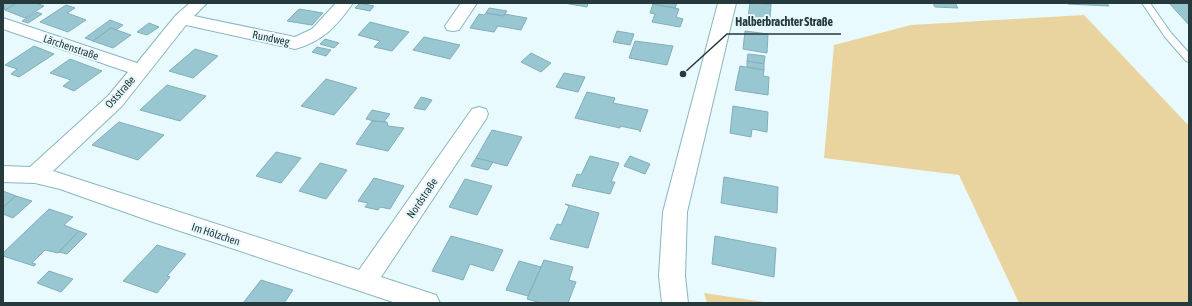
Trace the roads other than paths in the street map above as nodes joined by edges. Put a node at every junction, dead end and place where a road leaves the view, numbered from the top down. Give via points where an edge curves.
1 (199, 3) edge
2 (345, 3) edge
3 (469, 3) edge
4 (727, 3) edge
5 (1146, 3) edge
6 (182, 19) junction
7 (3, 23) edge
8 (453, 26) dead end
9 (1189, 59) edge
10 (140, 70) junction
11 (479, 114) dead end
12 (3, 174) edge
13 (34, 175) junction
14 (364, 283) junction
15 (428, 303) edge
16 (675, 303) edge

1 - 6 street, Oststraße
2 - 6 street, Rundweg via 317,35 295,44
3 - 8 street
4 - 16 main road via 675,212 672,276
5 - 9 lane via 1168,35
6 - 10 street, Oststraße
7 - 10 street, Lärchenstraße
10 - 13 street, Oststraße via 115,101
11 - 14 street, Nordstraße
12 - 13 street, Im Hölzchen
13 - 14 street, Im Hölzchen via 62,182
14 - 15 street, Im Hölzchen

